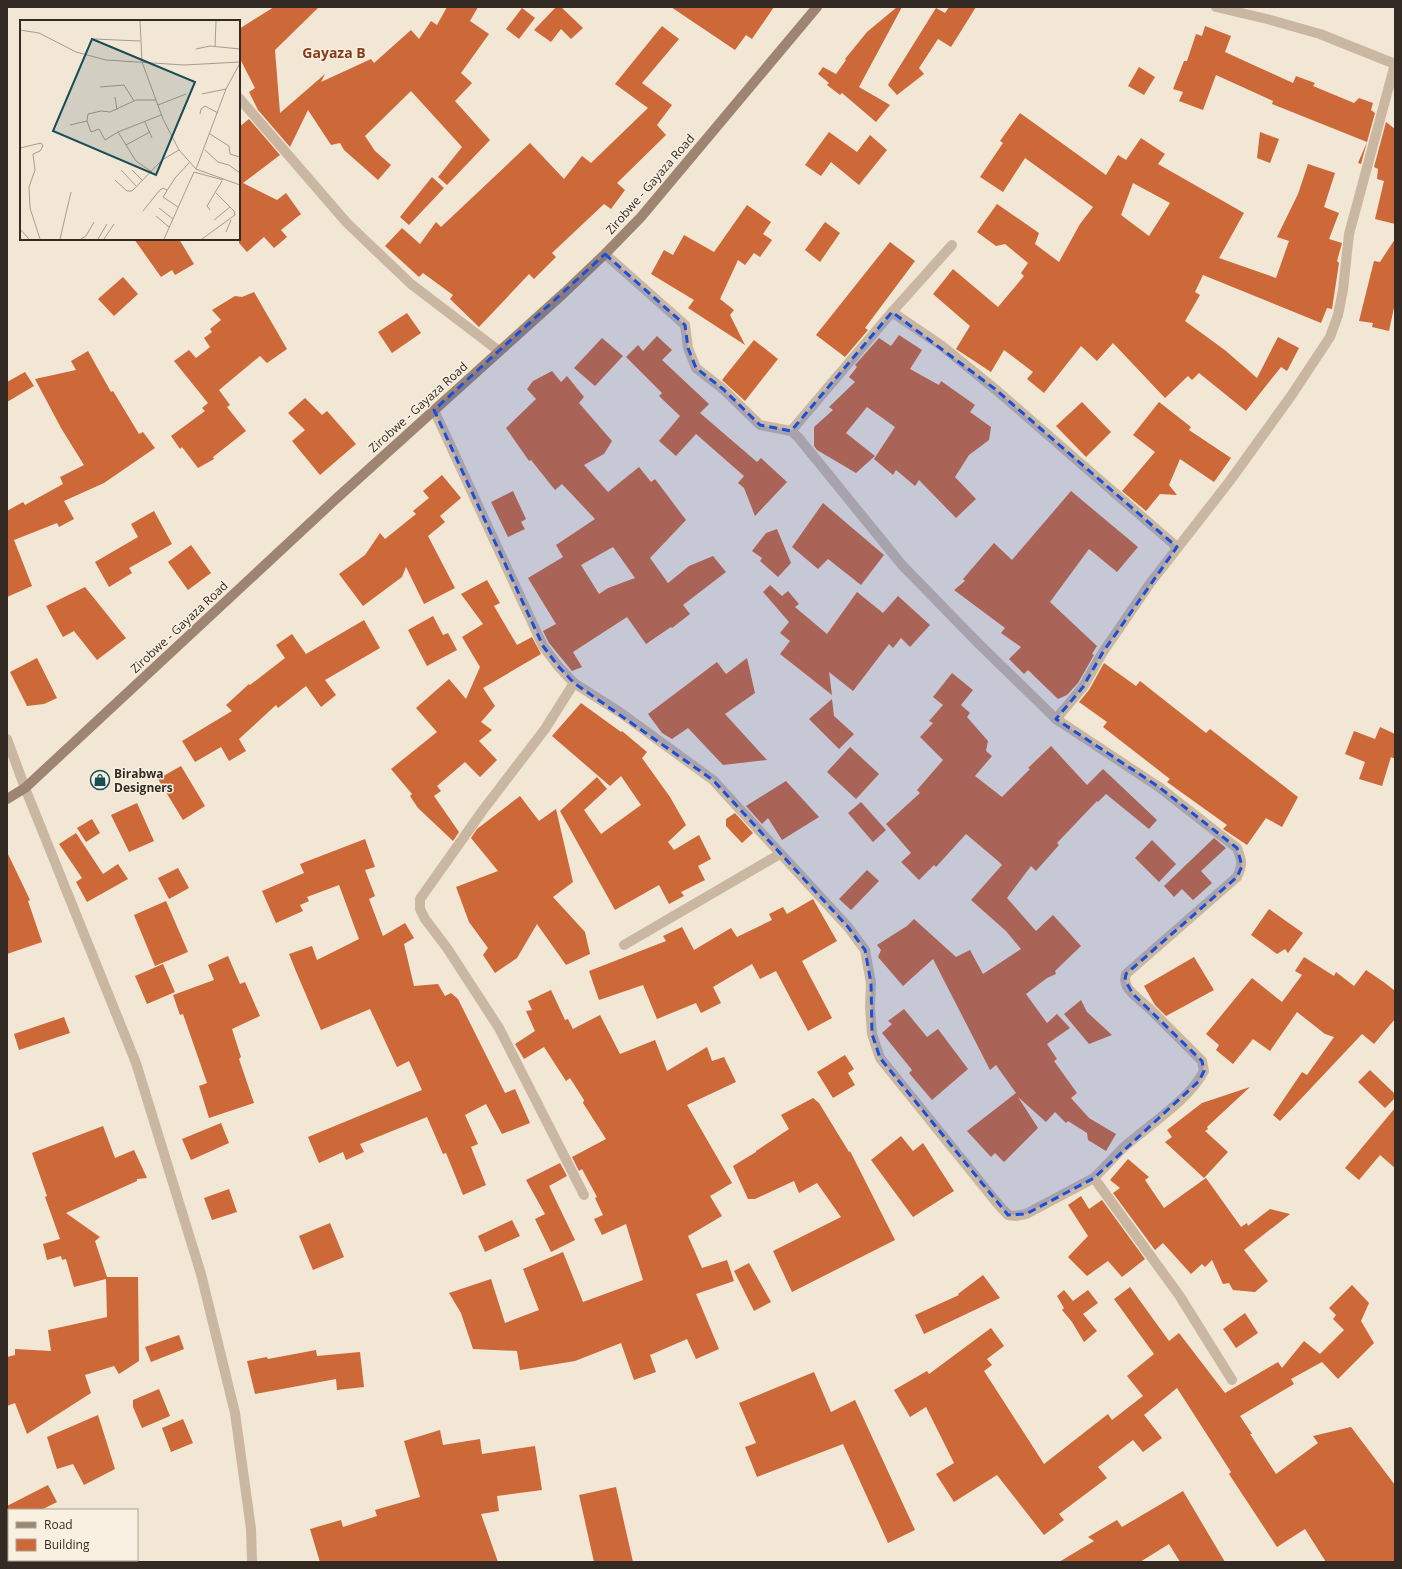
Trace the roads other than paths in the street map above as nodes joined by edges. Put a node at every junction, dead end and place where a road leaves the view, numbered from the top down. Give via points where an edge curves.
1 (817, 7) edge
2 (1216, 7) edge
3 (1395, 64) edge
4 (240, 99) edge
5 (952, 245) dead end
6 (606, 254) junction
7 (892, 312) junction
8 (499, 351) junction
9 (434, 410) junction
10 (791, 431) junction
11 (1177, 547) junction
12 (574, 683) junction
13 (1056, 719) junction
14 (7, 739) edge
15 (25, 788) junction
16 (7, 799) edge
17 (780, 854) junction
18 (624, 945) dead end
19 (1094, 1178) junction
20 (584, 1195) dead end
21 (1232, 1380) dead end
22 (252, 1562) edge

1 - 6 street, Zirobwe - Gayaza Road via 641,217
2 - 3 street via 1267,18 1320,34
3 - 11 street via 1349,234 1343,290 1330,337 1229,482
4 - 8 street via 347,223 411,284
5 - 7 street
6 - 8 street, Zirobwe - Gayaza Road
6 - 10 street via 686,324 688,348 696,368 724,389 760,425
7 - 10 street
7 - 11 street via 942,346 995,389
8 - 9 street, Zirobwe - Gayaza Road
9 - 12 street via 544,646
9 - 15 street, Zirobwe - Gayaza Road
10 - 13 street via 902,565
11 - 13 street via 1150,582 1083,687
12 - 17 street via 621,713 713,780
12 - 20 street via 545,729 420,899 420,908 500,1028
13 - 19 street via 1159,787 1237,848 1242,866 1237,877 1126,974 1127,986 1133,994 1202,1061 1204,1071 1199,1081 1184,1096
14 - 15 street
15 - 16 street, Zirobwe - Gayaza Road
15 - 22 street via 136,1063 201,1274 235,1413 251,1529
17 - 18 street
17 - 19 street via 848,927 865,950 872,983 872,1034 880,1058 1008,1215 1026,1214
19 - 21 street via 1178,1295

